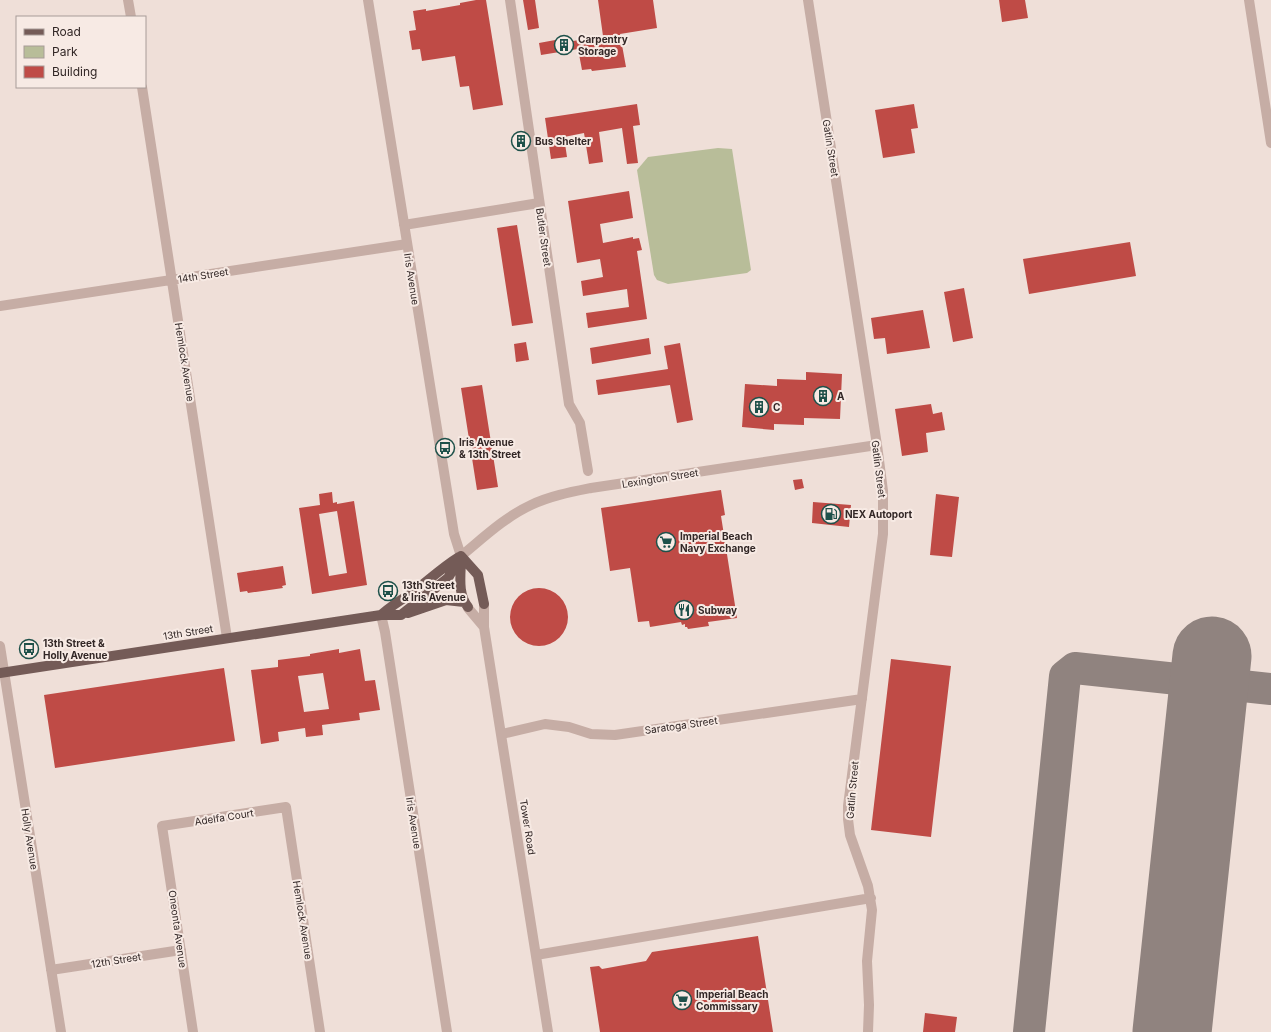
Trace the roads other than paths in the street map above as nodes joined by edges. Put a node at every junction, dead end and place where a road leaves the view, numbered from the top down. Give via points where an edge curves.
1 (128, 0) edge
2 (368, 0) edge
3 (510, 0) edge
4 (808, 0) edge
5 (1248, 0) edge
6 (130, 16) edge
7 (142, 88) edge
8 (1271, 143) edge
9 (539, 203) junction
10 (404, 225) junction
11 (407, 244) junction
12 (172, 280) junction
13 (0, 306) edge
14 (877, 445) junction
15 (588, 471) dead end
16 (461, 556) junction
17 (484, 604) joint
18 (466, 605) junction
19 (381, 615) junction
20 (401, 615) junction
21 (484, 627) junction
22 (227, 638) junction
23 (0, 646) edge
24 (2, 673) edge
25 (862, 699) junction
26 (502, 734) junction
27 (286, 807) joint
28 (162, 826) joint
29 (871, 898) junction
30 (181, 950) junction
31 (536, 955) junction
32 (51, 970) junction
33 (61, 1032) edge
34 (193, 1032) edge
35 (320, 1032) edge
36 (447, 1032) edge
37 (548, 1032) edge
38 (868, 1032) edge

1 - 6 street
2 - 10 street, Iris Avenue
3 - 9 street, Butler Street
4 - 14 street, Gatlin Street
5 - 8 street
7 - 12 street, Hemlock Avenue
9 - 10 street
9 - 15 street, Butler Street via 569,404 580,423
10 - 11 street, Iris Avenue
11 - 12 street, 14th Street
11 - 16 street, Iris Avenue via 454,534
12 - 13 street, 14th Street
12 - 22 street, Hemlock Avenue
14 - 16 street, Lexington Street via 554,496 511,516
14 - 25 street, Gatlin Street via 883,491 883,534
16 - 17 main road, Tower Road via 478,575
16 - 18 main road via 460,590
16 - 19 main road via 444,566
16 - 20 main road via 448,578
17 - 21 street, Tower Road
18 - 20 main road, 13th Street via 446,600
18 - 21 street
19 - 20 main road, 13th Street
19 - 22 main road, 13th Street
19 - 36 street, Iris Avenue
21 - 26 street, Tower Road
22 - 24 main road, 13th Street
23 - 24 street, Holly Avenue
24 - 32 street, Holly Avenue
25 - 26 street, Saratoga Street via 615,735 591,734 569,727 545,724
25 - 29 street, Gatlin Street via 848,819 850,835
26 - 31 street, Tower Road
27 - 28 street, Adelfa Court
27 - 35 street, Hemlock Avenue
28 - 30 street, Oneonta Avenue
29 - 31 street
29 - 38 street, Gatlin Street via 867,961
30 - 32 street, 12th Street
30 - 34 street, Oneonta Avenue
31 - 37 street, Tower Road
32 - 33 street, Holly Avenue

